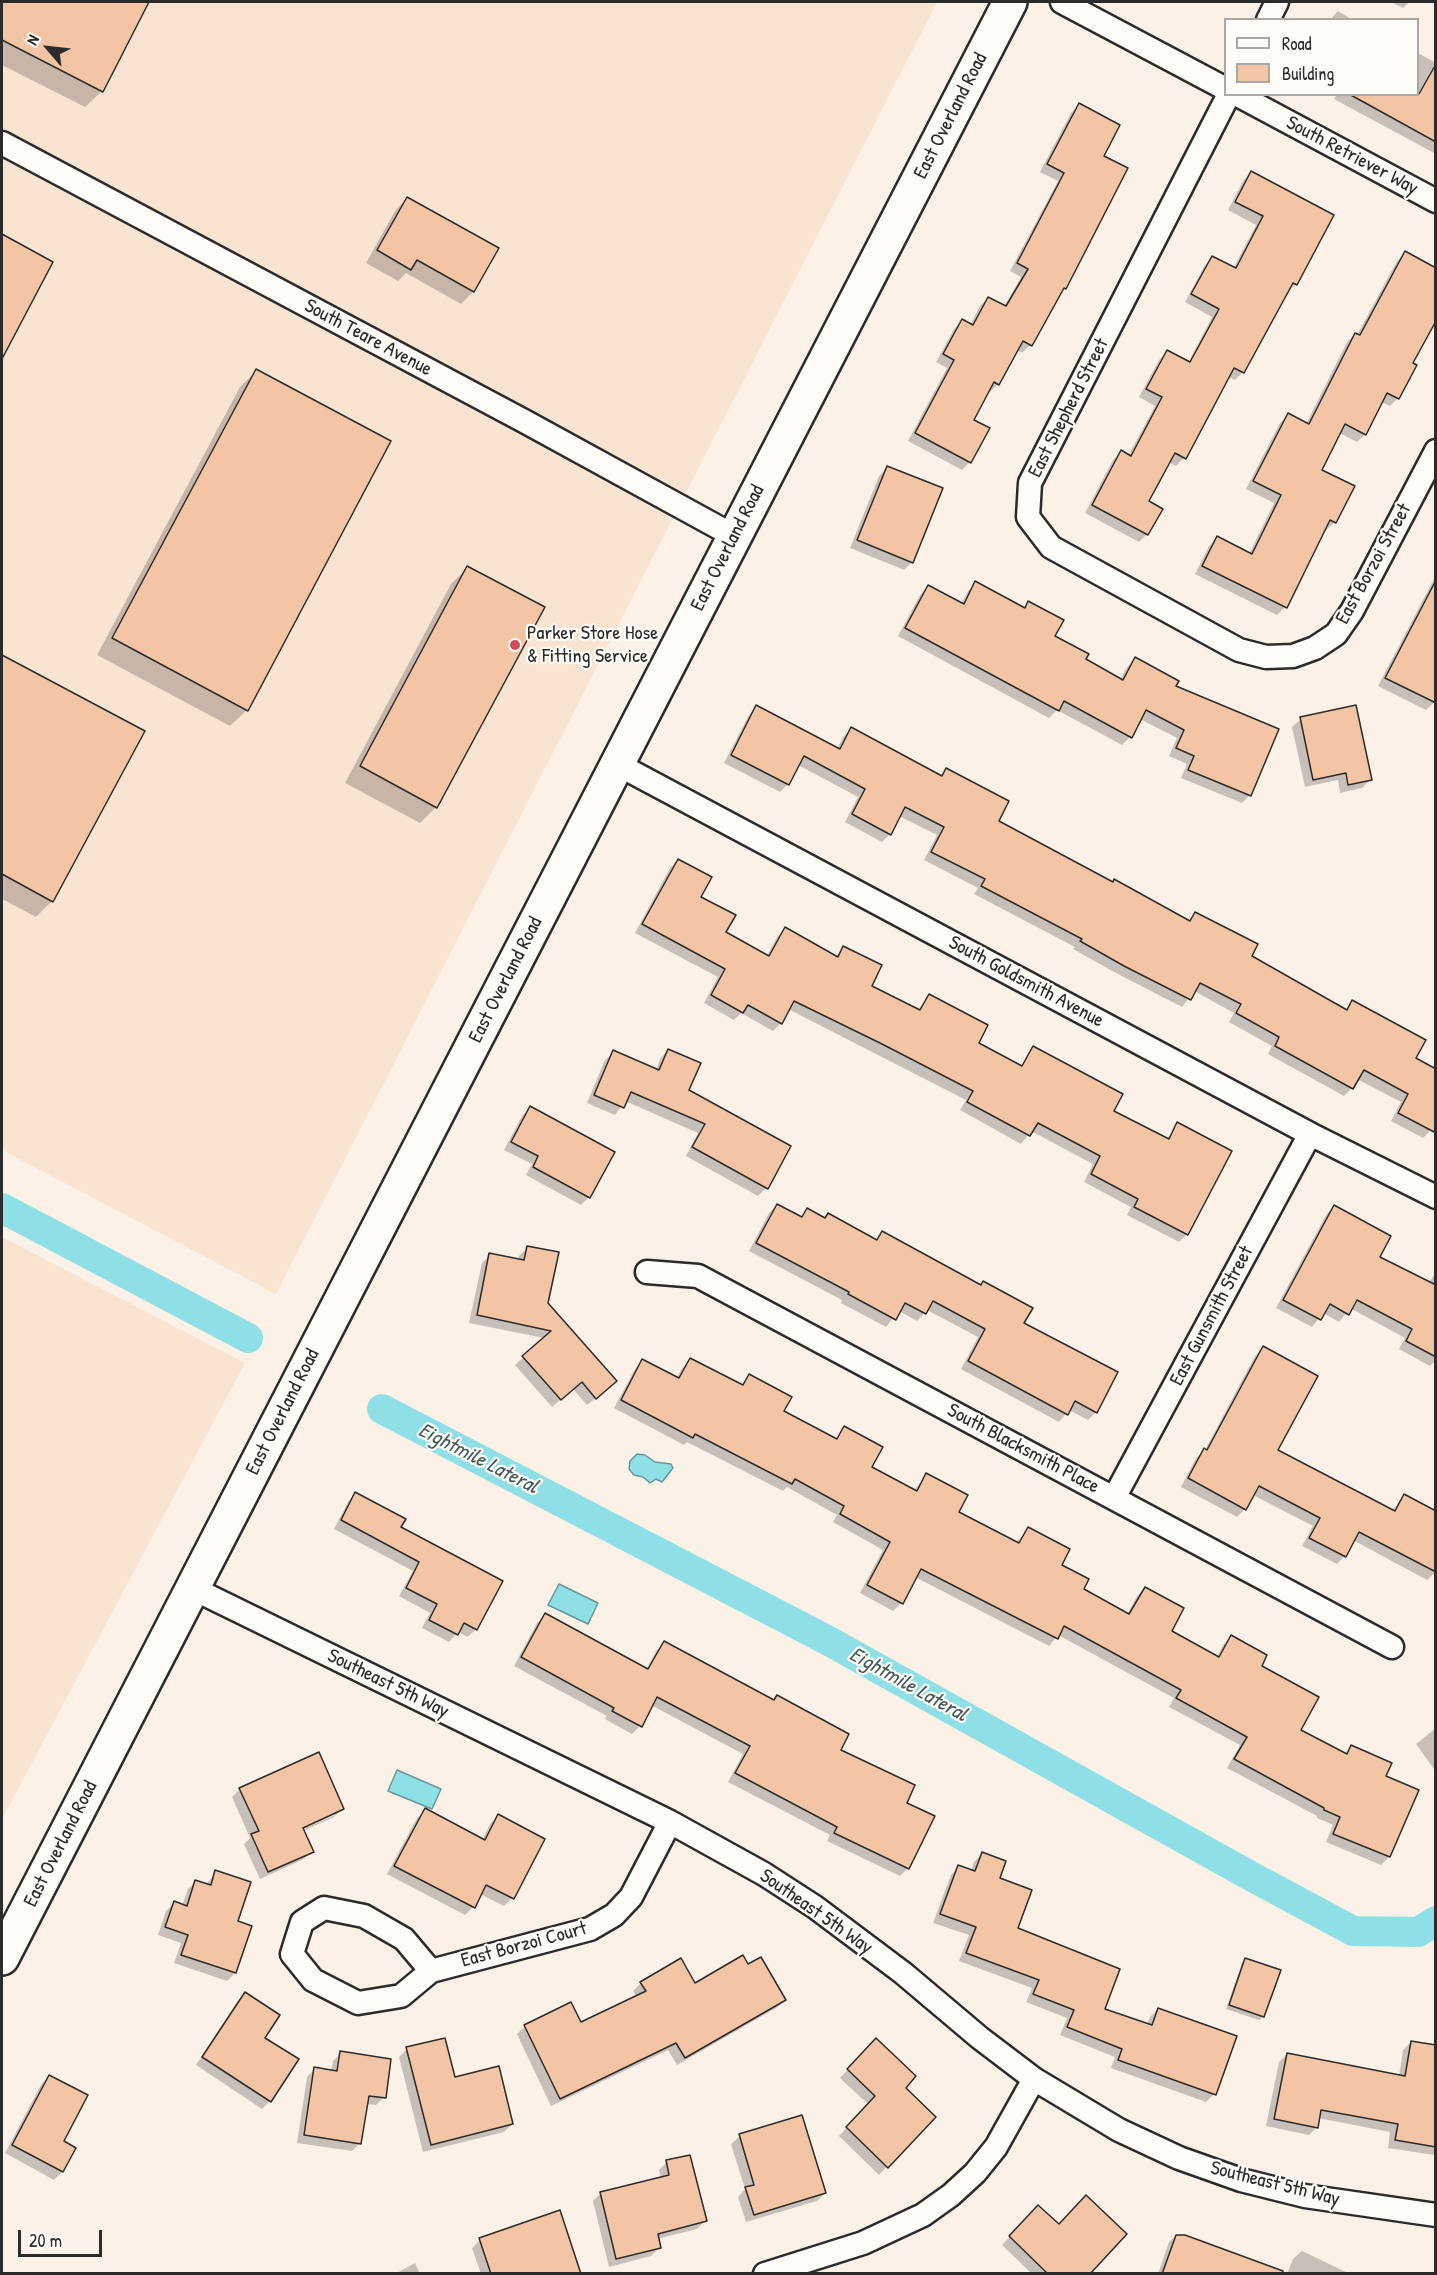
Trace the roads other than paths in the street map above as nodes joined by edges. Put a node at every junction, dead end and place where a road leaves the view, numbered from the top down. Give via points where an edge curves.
1 (1010, 2) edge
2 (1062, 2) edge
3 (1277, 2) edge
4 (1269, 18) edge
5 (1224, 88) edge
6 (1228, 96) edge
7 (1240, 96) edge
8 (2, 143) edge
9 (1436, 201) edge
10 (1436, 451) edge
11 (734, 536) junction
12 (1293, 656) joint
13 (617, 764) junction
14 (1310, 1134) junction
15 (1436, 1197) edge
16 (647, 1272) dead end
17 (1114, 1498) junction
18 (192, 1588) junction
19 (1392, 1647) dead end
20 (670, 1822) junction
21 (2, 1958) edge
22 (431, 1971) junction
23 (1034, 2079) junction
24 (1436, 2215) edge
25 (765, 2274) edge

1 - 11 main road, East Overland Road
2 - 5 street
3 - 4 street
6 - 12 street, East Shepherd Street via 1030,483 1028,517 1051,547 1239,650 1266,657
7 - 9 street, South Retriever Way
8 - 11 street, South Teare Avenue
10 - 12 street, East Borzoi Street via 1352,611 1336,634
11 - 13 main road, East Overland Road
13 - 14 street, South Goldsmith Avenue
13 - 18 main road, East Overland Road
14 - 15 street, South Goldsmith Avenue
14 - 17 street, East Gunsmith Street
16 - 17 street, South Blacksmith Place via 698,1276
17 - 19 street, South Blacksmith Place
18 - 20 street, Southeast 5th Way
18 - 21 main road, East Overland Road
20 - 22 street, East Borzoi Court via 631,1897 614,1915 590,1929
20 - 23 street, Southeast 5th Way via 815,1907
22 - 22 street, East Borzoi Court via 404,1939 364,1916 324,1908 302,1922 292,1954 313,1980 358,2003 401,1996
23 - 24 street, Southeast 5th Way via 1119,2130 1179,2158 1241,2180 1305,2196
23 - 25 street via 996,2147 967,2180 923,2215 863,2243

